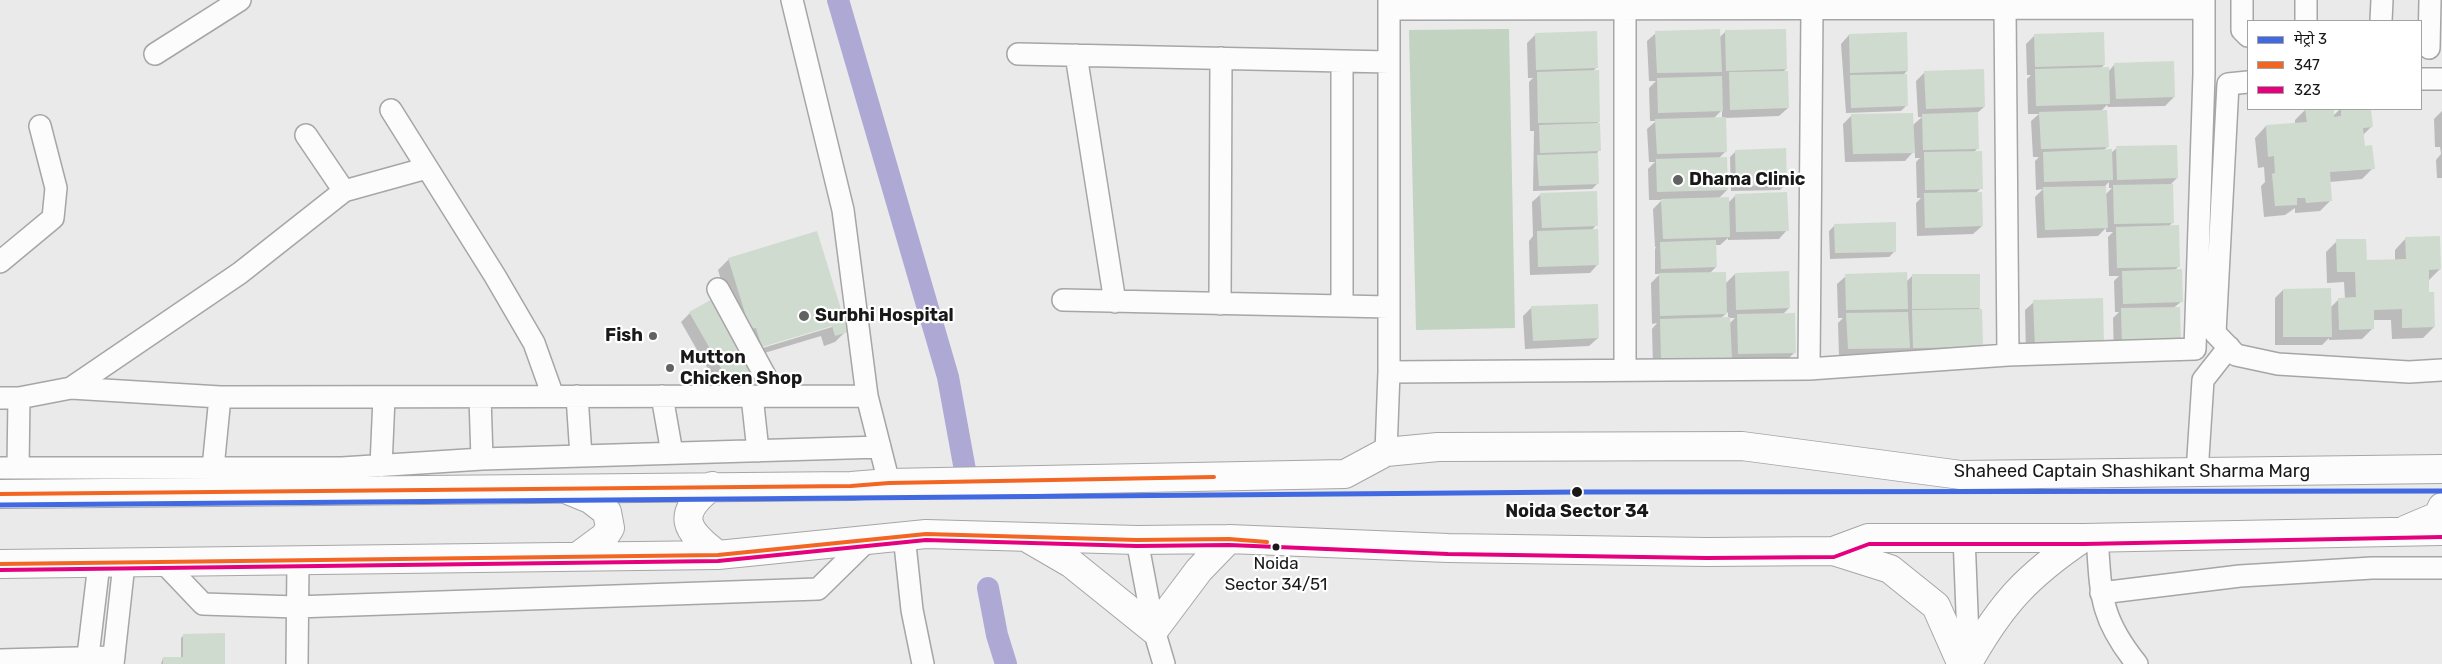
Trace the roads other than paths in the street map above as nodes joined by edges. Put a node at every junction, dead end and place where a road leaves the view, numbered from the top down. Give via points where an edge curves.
1 (240, 0) edge
2 (792, 0) edge
3 (2242, 0) edge
4 (2306, 0) edge
5 (2382, 0) edge
6 (2430, 0) edge
7 (1389, 4) edge
8 (2204, 4) edge
9 (2005, 8) junction
10 (1625, 9) junction
11 (1812, 9) junction
12 (2306, 20) edge
13 (2381, 20) edge
14 (2247, 35) edge
15 (2430, 48) edge
16 (155, 54) dead end
17 (1018, 54) dead end
18 (1076, 55) junction
19 (1221, 58) junction
20 (1342, 61) junction
21 (1389, 62) junction
22 (2422, 79) edge
23 (2442, 79) edge
24 (2247, 82) edge
25 (391, 110) dead end
26 (40, 126) dead end
27 (306, 136) dead end
28 (427, 168) junction
29 (344, 191) junction
30 (0, 262) edge
31 (718, 289) dead end
32 (1063, 300) dead end
33 (1115, 302) junction
34 (1220, 304) junction
35 (1342, 306) junction
36 (1389, 307) junction
37 (2229, 347) junction
38 (2008, 356) junction
39 (1809, 369) junction
40 (1625, 370) junction
41 (2442, 370) edge
42 (1389, 372) junction
43 (71, 388) junction
44 (480, 396) junction
45 (553, 396) junction
46 (577, 396) junction
47 (662, 396) junction
48 (752, 396) junction
49 (776, 396) junction
50 (867, 396) junction
51 (220, 397) junction
52 (9, 398) edge
53 (384, 398) junction
54 (880, 447) junction
55 (758, 451) junction
56 (1386, 452) junction
57 (672, 454) junction
58 (581, 456) junction
59 (482, 459) junction
60 (381, 466) junction
61 (9, 468) edge
62 (213, 468) junction
63 (2442, 468) edge
64 (2414, 469) junction
65 (2197, 473) junction
66 (889, 482) junction
67 (2442, 485) edge
68 (712, 486) junction
69 (564, 488) junction
70 (0, 494) edge
71 (44, 495) junction
72 (0, 506) edge
73 (2442, 507) edge
74 (2399, 531) junction
75 (2442, 531) edge
76 (915, 534) junction
77 (1016, 536) junction
78 (1964, 536) junction
79 (2090, 537) junction
80 (870, 538) junction
81 (1229, 539) junction
82 (1137, 540) junction
83 (0, 545) edge
84 (1833, 551) junction
85 (718, 554) junction
86 (577, 558) junction
87 (298, 561) junction
88 (164, 563) junction
89 (0, 564) edge
90 (111, 564) junction
91 (52, 565) junction
92 (2442, 568) edge
93 (2101, 593) junction
94 (296, 606) junction
95 (1154, 630) junction
96 (0, 660) edge
97 (87, 660) edge
98 (113, 661) edge
99 (1969, 662) edge
100 (297, 664) edge
101 (923, 664) edge
102 (1164, 664) edge
103 (2137, 664) edge

1 - 16 street
2 - 50 street via 843,210
3 - 14 street via 2242,30
4 - 12 street
5 - 13 street
6 - 15 street
7 - 10 street
7 - 21 street
8 - 9 street
8 - 38 street via 2195,349
9 - 11 street
9 - 38 street
10 - 11 street
10 - 40 street
11 - 39 street
17 - 18 street
18 - 19 street
18 - 33 street
19 - 20 street
19 - 34 street
20 - 21 street
20 - 35 street
21 - 36 street
22 - 23 street
24 - 37 street via 2228,84 2215,333
25 - 28 street
26 - 30 street via 56,188 53,218
27 - 29 street
28 - 29 street
28 - 45 street via 534,344
29 - 43 street via 240,273
31 - 49 street
32 - 33 street
33 - 34 street
34 - 35 street
35 - 36 street
36 - 42 street
37 - 41 street via 2236,355 2278,364 2409,372
37 - 65 street via 2204,380
38 - 39 street
39 - 40 street
40 - 42 street
42 - 56 street
43 - 51 street
43 - 52 street
44 - 45 street
44 - 53 street
44 - 59 street
45 - 46 street
46 - 47 street
46 - 58 street
47 - 48 street
47 - 57 street
48 - 49 street
48 - 55 street
49 - 50 street
50 - 54 street
51 - 53 street
51 - 62 street
52 - 61 street
53 - 60 street
54 - 55 street
54 - 66 street
55 - 57 street
56 - 65 main road, Shaheed Captain Shashikant Sharma Marg via 1438,447 1742,446 1961,475
56 - 66 main road, Shaheed Captain Shashikant Sharma Marg via 1345,474
57 - 58 street
58 - 59 street
59 - 60 street
60 - 62 street
61 - 62 street
63 - 64 main road, Shaheed Captain Shashikant Sharma Marg
64 - 65 main road, Shaheed Captain Shashikant Sharma Marg
64 - 67 main road
66 - 68 main road, Shaheed Captain Shashikant Sharma Marg via 851,486
68 - 69 main road, Shaheed Captain Shashikant Sharma Marg
68 - 85 main road via 696,499 689,510 688,521 701,542
69 - 71 main road, Shaheed Captain Shashikant Sharma Marg
69 - 86 main road via 590,499 607,512 610,528 604,537
70 - 71 main road, Shaheed Captain Shashikant Sharma Marg
71 - 72 main road
73 - 74 main road via 2438,516
74 - 75 main road
74 - 79 main road
76 - 77 main road
76 - 80 main road
76 - 101 street via 912,610
77 - 82 main road
77 - 95 main road via 1072,564
78 - 79 main road
78 - 84 main road via 1868,538
78 - 99 street
79 - 93 street
79 - 99 main road via 2048,562 2016,591 1990,624
80 - 85 main road
80 - 94 street via 818,589
81 - 82 main road
81 - 84 main road via 1448,548
81 - 95 main road via 1199,570
82 - 95 street
83 - 91 main road
84 - 99 main road via 1890,569 1936,606 1959,658
85 - 86 main road
86 - 87 main road
87 - 88 main road
87 - 94 street
88 - 90 main road
88 - 94 street via 203,604
89 - 91 main road
90 - 91 main road
90 - 97 street
90 - 98 street
92 - 93 street via 2372,568 2240,576
93 - 103 street via 2108,622
94 - 100 street
95 - 102 street
96 - 97 street
97 - 98 street

